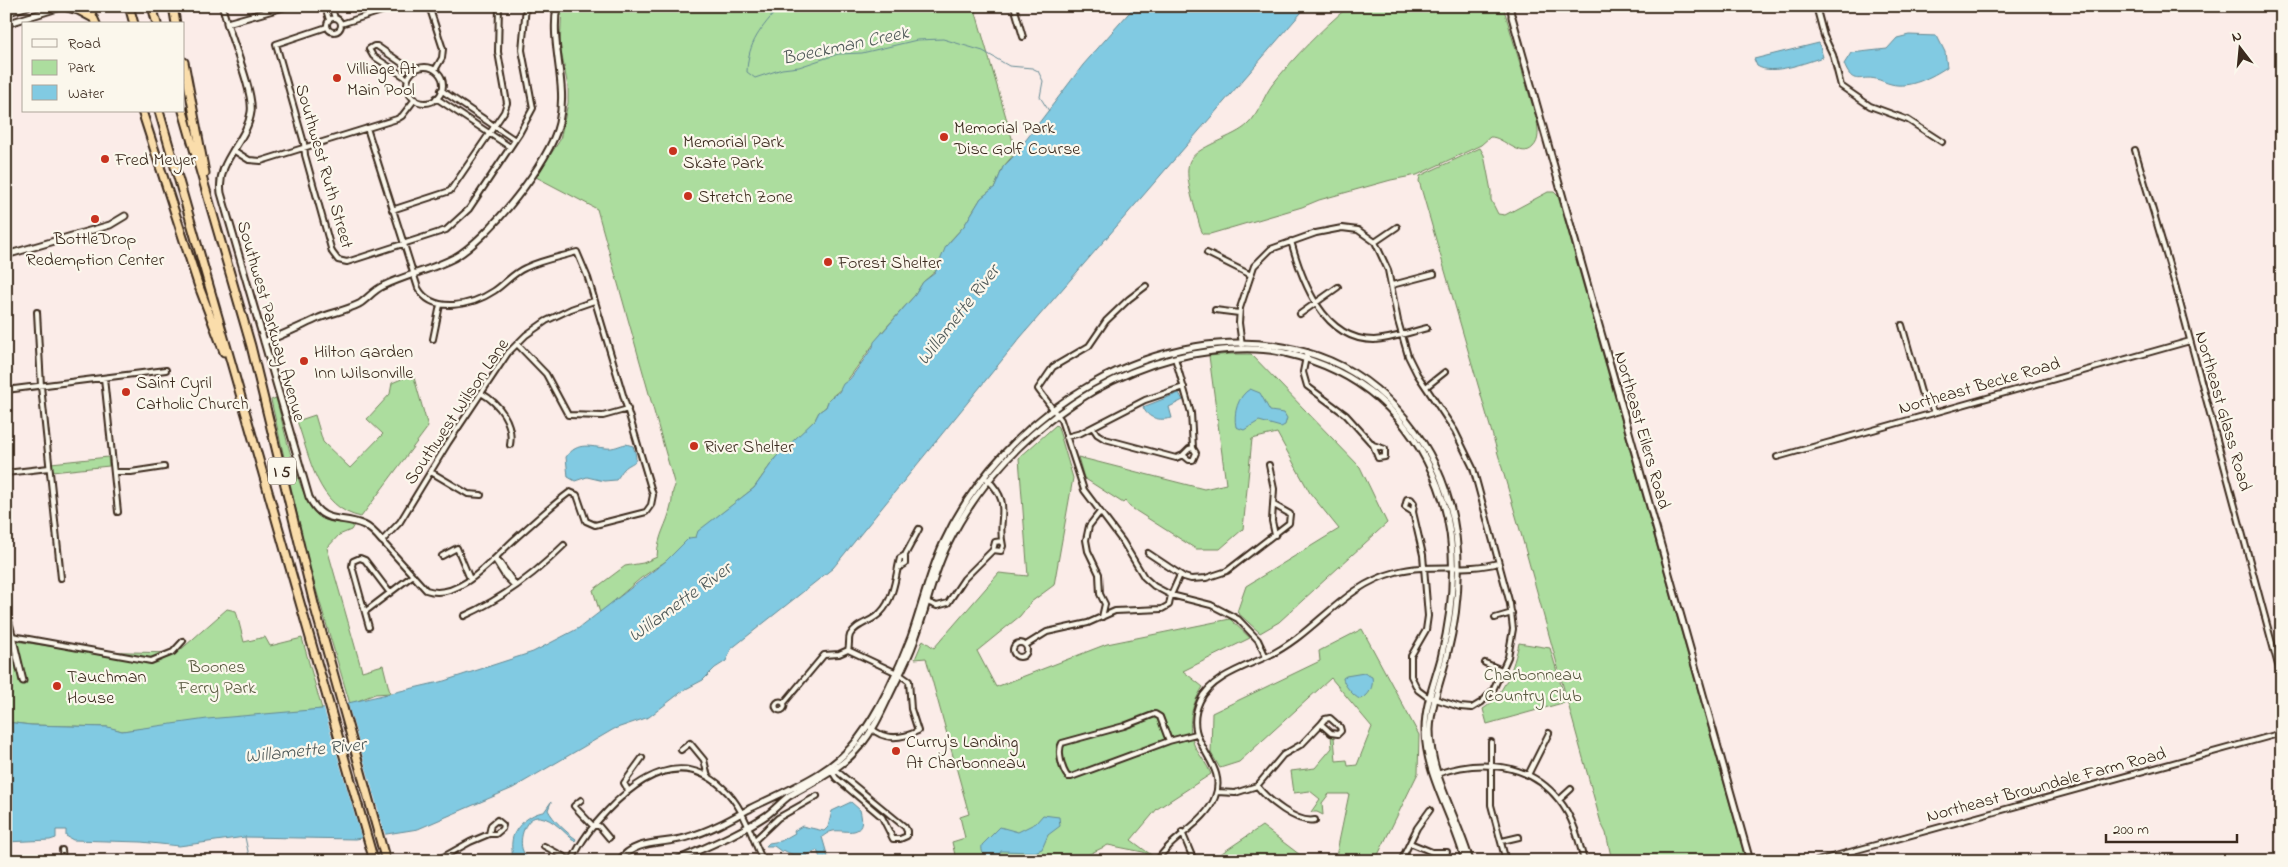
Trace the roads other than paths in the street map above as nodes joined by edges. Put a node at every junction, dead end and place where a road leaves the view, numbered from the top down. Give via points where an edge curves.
1 (28, 6) edge
2 (64, 6) edge
3 (88, 6) edge
4 (129, 6) edge
5 (152, 6) edge
6 (173, 6) edge
7 (222, 6) edge
8 (287, 6) edge
9 (325, 6) edge
10 (332, 6) edge
11 (396, 6) edge
12 (430, 6) edge
13 (499, 6) edge
14 (526, 6) edge
15 (557, 6) edge
16 (1014, 6) edge
17 (1510, 6) edge
18 (1816, 6) edge
19 (6, 13) edge
20 (1512, 17) joint
21 (335, 18) junction
22 (329, 20) junction
23 (95, 21) edge
24 (133, 22) edge
25 (156, 22) edge
26 (176, 22) edge
27 (227, 23) junction
28 (6, 24) edge
29 (341, 24) junction
30 (327, 27) junction
31 (1023, 37) dead end
32 (185, 67) edge
33 (435, 70) junction
34 (413, 71) junction
35 (408, 79) junction
36 (441, 90) junction
37 (436, 98) junction
38 (415, 99) junction
39 (142, 112) edge
40 (159, 112) edge
41 (183, 112) edge
42 (494, 126) junction
43 (367, 128) junction
44 (490, 133) junction
45 (515, 140) junction
46 (1942, 142) dead end
47 (510, 147) junction
48 (304, 148) junction
49 (232, 150) junction
50 (2135, 150) dead end
51 (210, 203) junction
52 (392, 210) junction
53 (126, 216) dead end
54 (1397, 226) dead end
55 (1291, 241) junction
56 (1376, 242) junction
57 (403, 244) junction
58 (1207, 253) dead end
59 (6, 255) edge
60 (413, 274) junction
61 (1434, 274) dead end
62 (1251, 275) junction
63 (1392, 285) junction
64 (1146, 286) dead end
65 (1338, 287) dead end
66 (594, 301) junction
67 (1315, 303) junction
68 (440, 305) junction
69 (1215, 310) dead end
70 (38, 312) dead end
71 (1239, 313) junction
72 (1300, 314) dead end
73 (1902, 325) dead end
74 (1427, 328) dead end
75 (1401, 334) junction
76 (434, 339) dead end
77 (2190, 341) junction
78 (264, 342) junction
79 (1241, 342) junction
80 (517, 344) junction
81 (1243, 348) junction
82 (1173, 352) junction
83 (1306, 355) junction
84 (1175, 358) junction
85 (166, 370) dead end
86 (1445, 372) dead end
87 (104, 378) junction
88 (238, 384) junction
89 (41, 386) junction
90 (1184, 387) junction
91 (1426, 387) junction
92 (6, 390) edge
93 (481, 393) junction
94 (628, 409) junction
95 (1055, 411) junction
96 (1935, 412) junction
97 (1092, 428) junction
98 (1066, 437) junction
99 (510, 445) dead end
100 (1373, 445) dead end
101 (1193, 448) junction
102 (1183, 455) junction
103 (1777, 457) dead end
104 (1269, 464) dead end
105 (49, 468) junction
106 (164, 468) dead end
107 (114, 472) junction
108 (431, 472) junction
109 (6, 473) edge
110 (987, 479) junction
111 (481, 495) dead end
112 (1274, 505) junction
113 (118, 512) dead end
114 (1100, 512) junction
115 (1413, 512) dead end
116 (919, 529) dead end
117 (1275, 535) junction
118 (382, 541) junction
119 (1002, 541) junction
120 (564, 545) dead end
121 (993, 550) junction
122 (1148, 553) dead end
123 (442, 556) dead end
124 (495, 560) junction
125 (1498, 563) junction
126 (1456, 567) junction
127 (1424, 568) junction
128 (1180, 575) junction
129 (412, 576) junction
130 (61, 578) dead end
131 (470, 578) junction
132 (516, 586) junction
133 (390, 593) junction
134 (1170, 595) junction
135 (925, 602) junction
136 (1104, 604) junction
137 (6, 610) edge
138 (1115, 611) junction
139 (366, 612) junction
140 (1512, 613) junction
141 (464, 616) dead end
142 (1102, 618) junction
143 (1495, 618) dead end
144 (369, 627) dead end
145 (12, 636) junction
146 (183, 641) dead end
147 (1026, 645) dead end
148 (848, 650) junction
149 (1266, 657) junction
150 (1485, 663) dead end
151 (1502, 670) junction
152 (897, 673) junction
153 (2282, 680) edge
154 (23, 681) dead end
155 (1433, 699) junction
156 (784, 703) dead end
157 (1321, 724) junction
158 (870, 727) junction
159 (1549, 733) dead end
160 (2282, 733) edge
161 (1196, 734) junction
162 (1169, 741) junction
163 (1491, 742) dead end
164 (681, 750) dead end
165 (642, 758) dead end
166 (1490, 765) junction
167 (832, 770) junction
168 (1436, 774) junction
169 (1528, 775) junction
170 (708, 777) junction
171 (1257, 786) junction
172 (1571, 789) dead end
173 (628, 790) junction
174 (1217, 792) junction
175 (817, 796) dead end
176 (581, 800) dead end
177 (1559, 800) junction
178 (1430, 810) dead end
179 (742, 813) junction
180 (1314, 820) dead end
181 (593, 826) junction
182 (748, 826) junction
183 (1182, 832) junction
184 (489, 834) dead end
185 (1518, 837) dead end
186 (609, 838) dead end
187 (755, 840) junction
188 (1502, 841) junction
189 (1410, 843) junction
190 (544, 846) dead end
191 (62, 850) dead end
192 (1447, 852) dead end
193 (63, 861) edge
194 (374, 861) edge
195 (386, 861) edge
196 (436, 861) edge
197 (572, 861) edge
198 (619, 861) edge
199 (676, 861) edge
200 (764, 861) edge
201 (1157, 861) edge
202 (1194, 861) edge
203 (1401, 861) edge
204 (1466, 861) edge
205 (1470, 861) edge
206 (1506, 861) edge
207 (1584, 861) edge
208 (1750, 861) edge
209 (1817, 861) edge

1 - 19 street
2 - 23 highway
2 - 28 street
3 - 23 highway
4 - 24 highway
5 - 25 highway
6 - 26 highway
7 - 27 street, Southwest Parkway Avenue
8 - 27 street
9 - 22 street
10 - 21 street
11 - 29 street
12 - 33 street via 443,49
13 - 42 street via 498,52 507,103
14 - 45 street, Southwest Ruth Street via 522,50 533,108
15 - 60 street via 556,48 563,100 559,126 547,154 475,243 452,259
16 - 31 street
17 - 20 street, Northeast Eilers Road
18 - 46 street via 1841,86 1870,106 1908,120
20 - 208 street, Northeast Eilers Road
21 - 22 street
21 - 29 street
22 - 30 street
27 - 49 street, Southwest Parkway Avenue via 252,105 250,117
29 - 30 street via 336,32 330,32
30 - 48 street, Southwest Ruth Street via 276,44
32 - 51 highway, I 5
33 - 34 street via 422,67
33 - 36 street via 441,78
34 - 35 street
34 - 35 street via 376,46 369,49 372,56
35 - 38 street via 408,91
36 - 37 street
36 - 42 street
37 - 38 street via 425,102
37 - 44 street
38 - 43 street via 402,116
39 - 88 highway, I 5 via 198,284
40 - 88 highway, I 5
41 - 51 highway, I 5
42 - 44 street
42 - 45 street
43 - 48 street
43 - 52 street
44 - 47 street
44 - 52 street via 450,191
45 - 47 street, Southwest Ruth Street
47 - 57 street, Southwest Ruth Street via 469,209 450,228
48 - 49 street via 254,161
48 - 57 street, Southwest Ruth Street via 332,252 338,260 346,262
49 - 78 street, Southwest Parkway Avenue via 221,172 220,189
50 - 77 street, Northeast Glass Road
51 - 195 highway, I 5 via 262,389 300,554
52 - 57 street
53 - 59 street via 110,225
54 - 56 street
55 - 56 street via 1342,228 1358,230
55 - 62 street via 1262,257
55 - 67 street via 1301,275
56 - 63 street
57 - 60 street
58 - 62 street
60 - 68 street via 425,298
60 - 78 street via 383,286 353,306
61 - 63 street
62 - 71 street
63 - 75 street
64 - 95 street via 1106,321 1089,346 1053,368 1038,389
65 - 67 street
66 - 68 street via 577,252 526,267 484,296 468,302
66 - 80 street, Southwest Wilson Lane via 550,319 530,331
66 - 94 street
67 - 72 street
67 - 75 street via 1337,326 1360,338 1380,339
68 - 76 street
69 - 71 street
70 - 89 street
71 - 79 street
73 - 96 street via 1920,392
74 - 75 street
75 - 91 street via 1412,365
77 - 96 street, Northeast Becke Road
77 - 153 street, Northeast Glass Road
78 - 118 street, Southwest Parkway Avenue via 313,505 330,519 367,526
79 - 81 street
79 - 82 street
79 - 83 street via 1276,345
80 - 93 street, Southwest Wilson Lane
80 - 94 street via 546,374 568,415 603,416
81 - 83 street
81 - 84 street
82 - 84 street
82 - 95 street via 1115,372
83 - 100 street via 1303,377 1307,386 1346,415
83 - 126 street via 1343,373 1376,395 1413,438 1436,481 1446,511
84 - 90 street
84 - 95 street via 1123,376
85 - 87 street
86 - 91 street
87 - 89 street
87 - 107 street
88 - 194 highway, I 5
89 - 92 street
89 - 105 street
90 - 97 street via 1134,404
90 - 101 street via 1192,421
91 - 125 street via 1455,431 1471,463
93 - 99 street via 497,404 505,416 511,435
93 - 108 street, Southwest Wilson Lane
94 - 124 street via 652,494 650,508 644,513 595,525 585,518 575,493 568,493
95 - 98 street
95 - 110 street
96 - 103 street, Northeast Becke Road
97 - 98 street
97 - 102 street via 1109,441 1172,457
98 - 114 street via 1081,486
101 - 102 street
101 - 102 street via 1196,453 1193,460
104 - 112 street
105 - 109 street
105 - 130 street
106 - 107 street
107 - 113 street
108 - 111 street via 468,494
108 - 118 street, Southwest Wilson Lane via 398,526
110 - 119 street via 998,490 1002,500
110 - 135 street via 945,549
112 - 117 street
112 - 117 street via 1286,511 1290,519
114 - 134 street via 1144,576
114 - 136 street via 1089,526 1086,546 1098,569
115 - 127 street
116 - 148 street via 905,555 905,564 900,566 885,607 855,629 849,638
117 - 128 street via 1220,574 1199,579
118 - 129 street, Southwest Parkway Avenue
119 - 121 street via 995,542
119 - 121 street via 1001,551
120 - 132 street
121 - 135 street via 964,579 951,601 941,606
122 - 128 street
123 - 131 street via 458,548
124 - 131 street
124 - 132 street
125 - 126 street
125 - 140 street
126 - 127 street
126 - 155 street
127 - 149 street via 1397,572 1361,586 1297,638
127 - 155 street via 1428,620 1422,638 1412,652 1409,666 1418,690
128 - 134 street
129 - 131 street, Southwest Parkway Avenue via 426,590 442,592
129 - 133 street
132 - 141 street via 492,603
133 - 139 street
133 - 139 street via 365,560 356,558 352,566
134 - 138 street via 1169,605 1162,609
134 - 149 street via 1211,605 1238,619 1258,640
135 - 152 street via 915,639
136 - 138 street
136 - 142 street
137 - 145 street
138 - 142 street
139 - 144 street
140 - 143 street
140 - 151 street via 1512,639
142 - 147 street via 1054,629
145 - 146 street via 151,661 168,654
145 - 154 street
148 - 152 street
148 - 156 street via 824,655
149 - 161 street via 1208,689 1196,712
150 - 151 street
151 - 155 street via 1493,690 1476,706 1464,708
152 - 158 street
152 - 158 street via 909,681 911,709 918,731 890,738 879,735
155 - 168 street via 1426,714 1426,736 1428,755
157 - 157 street via 1331,733 1340,731 1330,718
157 - 171 street via 1302,744 1283,754
158 - 167 street via 858,749
159 - 169 street
160 - 209 street, Northeast Browndale Farm Road
161 - 162 street
161 - 174 street via 1215,769
162 - 162 street via 1070,777 1064,771 1062,743 1155,714 1160,717
163 - 166 street
164 - 170 street via 690,742 704,760
165 - 173 street via 624,783
166 - 168 street via 1458,767
166 - 169 street
166 - 188 street via 1491,805
167 - 167 street via 882,817 893,839 907,836 905,827
167 - 179 street
167 - 182 street
168 - 204 street
168 - 205 street
169 - 177 street
170 - 173 street via 688,770 669,770
170 - 179 street via 723,788
171 - 174 street via 1235,793
171 - 180 street via 1299,820
172 - 177 street
173 - 181 street
174 - 183 street via 1209,810
175 - 187 street via 778,818
176 - 181 street via 574,806
177 - 207 street via 1574,828
178 - 189 street
179 - 182 street
179 - 198 street via 692,836 632,848
181 - 186 street via 599,826
181 - 197 street via 581,841
182 - 187 street
182 - 199 street
183 - 201 street
183 - 202 street
184 - 196 street
185 - 188 street
187 - 200 street
188 - 206 street
189 - 192 street via 1432,852
189 - 203 street
190 - 197 street
191 - 193 street

